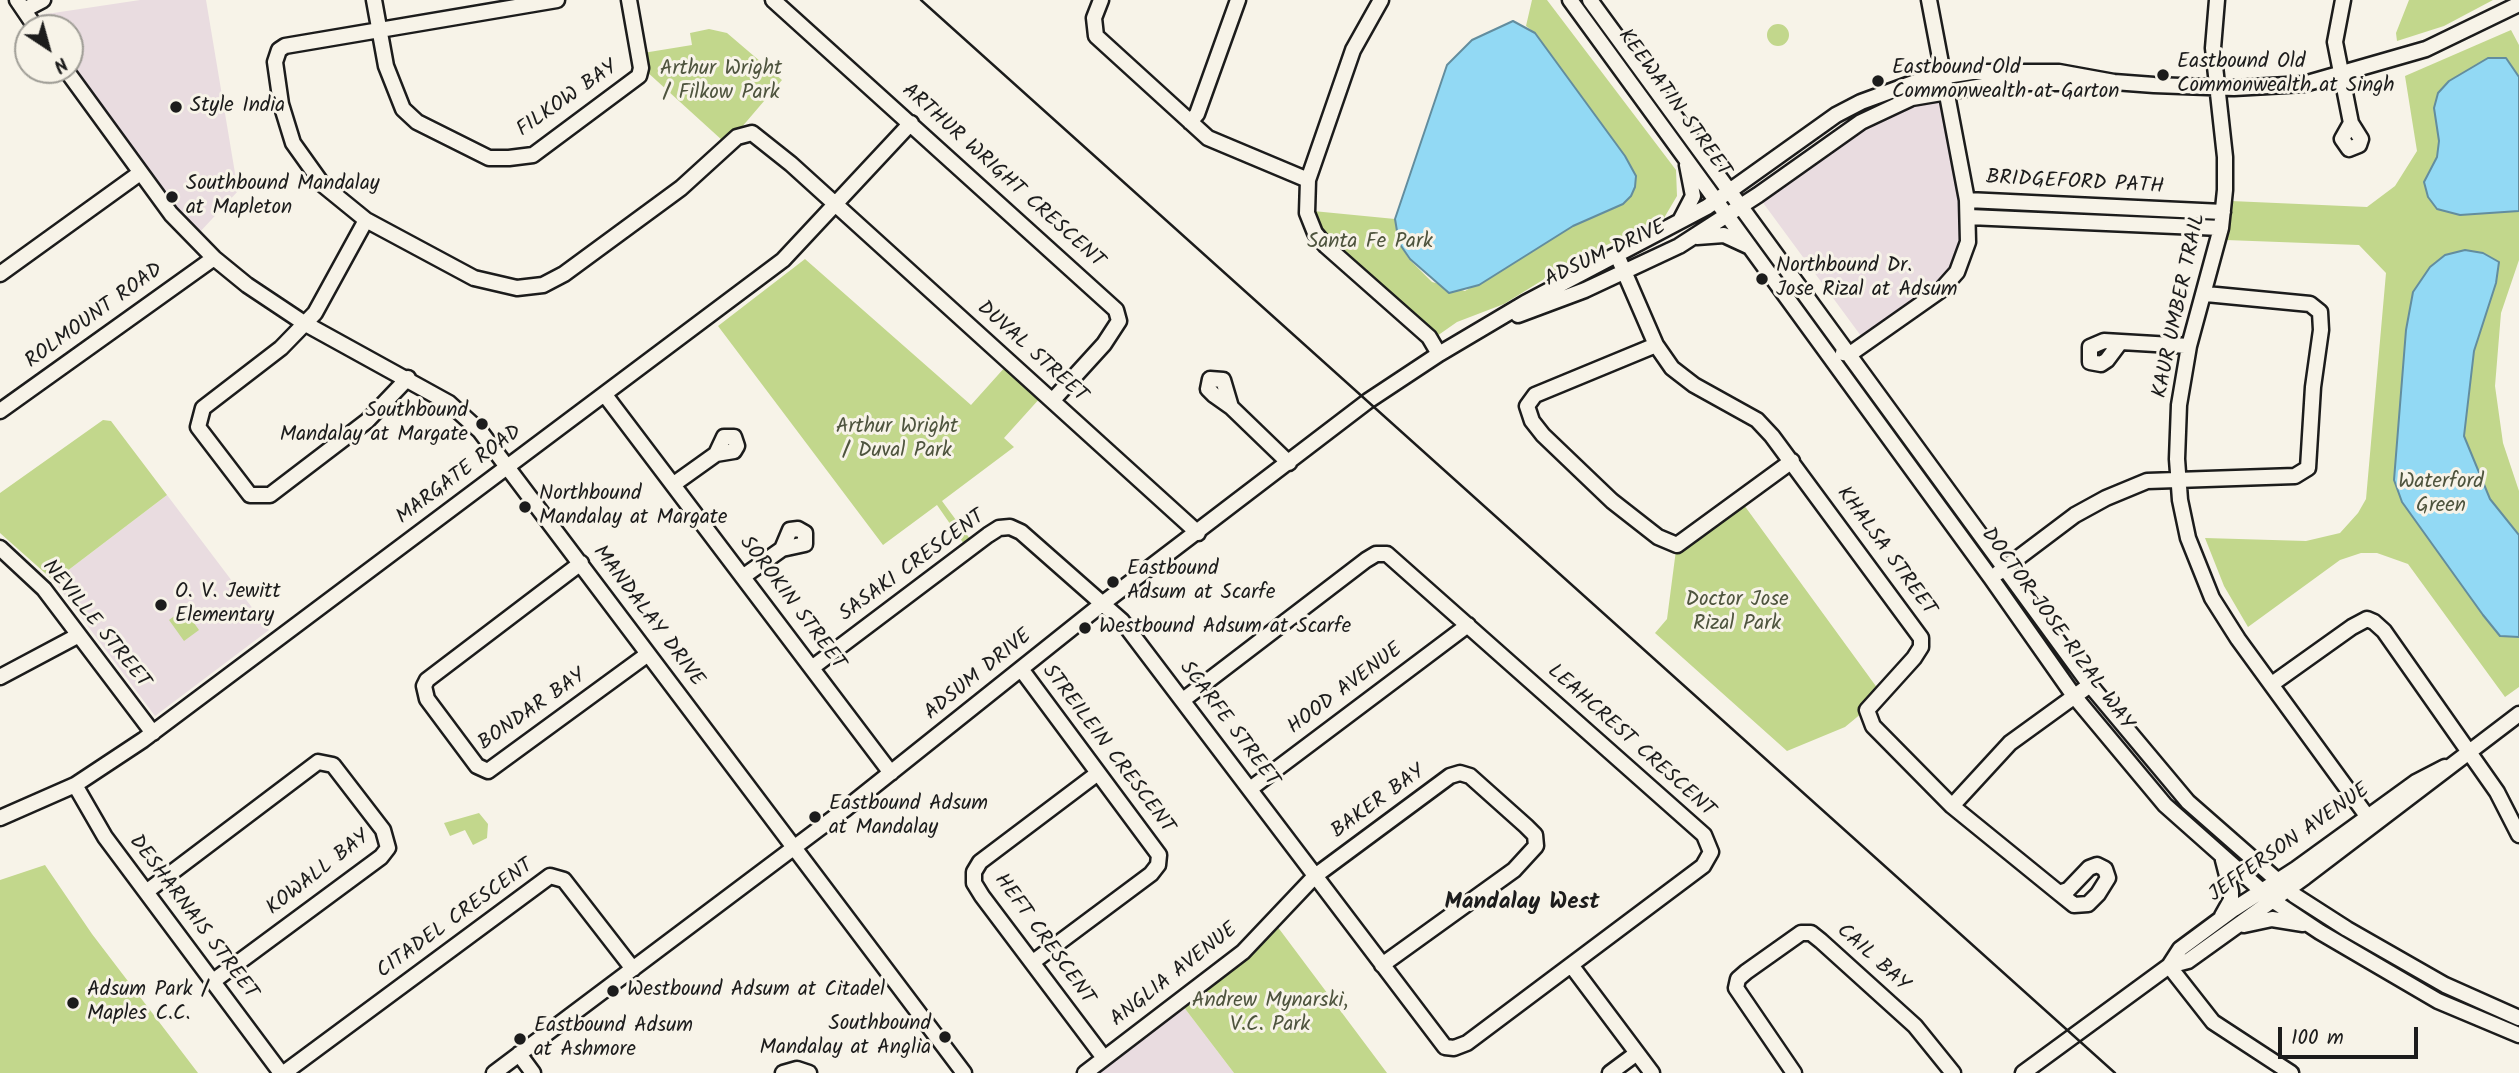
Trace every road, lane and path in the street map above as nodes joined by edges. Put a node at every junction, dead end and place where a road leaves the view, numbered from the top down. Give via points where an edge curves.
1 (43, 0) edge
2 (374, 0) edge
3 (557, 0) edge
4 (629, 0) edge
5 (773, 0) edge
6 (1101, 0) edge
7 (1238, 0) edge
8 (1381, 0) edge
9 (1570, 0) edge
10 (1590, 0) edge
11 (1929, 0) edge
12 (2217, 0) edge
13 (2343, 0) edge
14 (2519, 4) edge
15 (20, 5) edge
16 (379, 29) junction
17 (2340, 74) junction
18 (76, 84) edge
19 (1945, 84) junction
20 (2218, 87) junction
21 (1190, 122) junction
22 (2351, 122) dead end
23 (911, 123) junction
24 (1685, 156) junction
25 (140, 173) junction
26 (1308, 180) junction
27 (1723, 195) junction
28 (1967, 200) junction
29 (835, 206) junction
30 (1741, 206) junction
31 (2223, 212) junction
32 (1728, 215) junction
33 (1969, 217) junction
34 (366, 220) junction
35 (1677, 225) junction
36 (2221, 228) junction
37 (1689, 239) junction
38 (1753, 249) junction
39 (1617, 255) junction
40 (214, 258) junction
41 (3, 266) edge
42 (1625, 272) junction
43 (2206, 294) junction
44 (304, 323) junction
45 (1497, 323) junction
46 (2119, 344) dead end
47 (1656, 345) junction
48 (2189, 346) junction
49 (1824, 350) junction
50 (1439, 354) junction
51 (1850, 354) junction
52 (408, 378) junction
53 (605, 394) junction
54 (1053, 400) junction
55 (1231, 407) dead end
56 (0, 411) edge
57 (716, 454) dead end
58 (1792, 461) junction
59 (1289, 463) junction
60 (508, 466) junction
61 (2178, 478) junction
62 (674, 484) junction
63 (1198, 533) junction
64 (0, 548) edge
65 (782, 549) dead end
66 (581, 563) junction
67 (2006, 567) junction
68 (744, 576) junction
69 (1991, 578) junction
70 (1102, 604) junction
71 (1468, 625) junction
72 (79, 635) junction
73 (649, 654) junction
74 (813, 667) junction
75 (1021, 669) junction
76 (0, 677) edge
77 (2272, 684) junction
78 (2090, 685) junction
79 (2074, 696) junction
80 (1183, 700) junction
81 (2519, 714) edge
82 (153, 733) junction
83 (2468, 751) junction
84 (2445, 767) junction
85 (891, 773) junction
86 (1098, 773) junction
87 (75, 785) junction
88 (1250, 789) junction
89 (1952, 806) junction
90 (2367, 816) junction
91 (0, 818) edge
92 (2519, 835) edge
93 (795, 848) junction
94 (2223, 858) junction
95 (1315, 876) junction
96 (2281, 885) junction
97 (146, 892) junction
98 (2059, 893) dead end
99 (2267, 895) junction
100 (2225, 925) junction
101 (2311, 926) junction
102 (1033, 962) junction
103 (1382, 965) junction
104 (1571, 965) junction
105 (2169, 966) junction
106 (633, 969) junction
107 (212, 982) junction
108 (2519, 1018) edge
109 (2519, 1035) edge
110 (1637, 1053) junction
111 (519, 1054) junction
112 (1104, 1058) junction
113 (282, 1073) edge
114 (494, 1073) edge
115 (533, 1073) edge
116 (783, 1073) edge
117 (808, 1073) edge
118 (964, 1073) edge
119 (1085, 1073) edge
120 (1610, 1073) edge
121 (1652, 1073) edge
122 (1794, 1073) edge
123 (1953, 1073) edge
124 (2023, 1073) edge
125 (2291, 1073) edge

1 - 15 street
2 - 16 street, FILKOW BAY
3 - 16 street
4 - 16 street, FILKOW BAY via 639,76 533,155 509,158 489,158 417,122 402,109 389,78
5 - 23 street, ARTHUR WRIGHT CRESCENT
6 - 21 street via 1094,18 1096,37
7 - 21 street via 1197,114
8 - 26 street via 1353,50
9 - 24 street, KEEWATIN STREET
10 - 27 street, KEEWATIN STREET
11 - 19 street
12 - 20 street, KAUR UMBER TRAIL via 2213,48
13 - 17 street via 2335,42
14 - 17 street via 2426,49
16 - 34 street via 285,46 275,62 293,142 323,185
17 - 20 street via 2304,84
17 - 22 street
18 - 25 street, MANDALAY DRIVE
19 - 20 street via 1972,72 2033,71 2114,82
19 - 27 street, ADSUM DRIVE via 1909,85 1836,115
19 - 28 street
19 - 30 street, ADSUM DRIVE via 1860,122
20 - 31 street, KAUR UMBER TRAIL via 2225,157
21 - 26 street via 1226,148
23 - 29 street, MARGATE ROAD
23 - 54 street, ARTHUR WRIGHT CRESCENT via 1116,310 1119,321 1104,344
24 - 27 street, KEEWATIN STREET
24 - 35 street via 1693,196
25 - 40 street, MANDALAY DRIVE via 171,214
25 - 41 street
26 - 50 street via 1306,205 1315,233 1429,337
27 - 30 street, DOCTOR JOSE RIZAL WAY
27 - 32 street, DOCTOR JOSE RIZAL WAY
27 - 35 street, ADSUM DRIVE
28 - 31 street, BRIDGEFORD PATH
28 - 33 street
29 - 34 street via 752,133 737,137 681,188 543,285 517,288 488,283
29 - 53 street, MARGATE ROAD via 791,254
29 - 54 street, DUVAL STREET
30 - 32 street, ADSUM DRIVE
30 - 51 street, DOCTOR JOSE RIZAL WAY
31 - 36 street, KAUR UMBER TRAIL
32 - 37 street, ADSUM DRIVE
32 - 38 street, DOCTOR JOSE RIZAL WAY
33 - 36 street, BRIDGEFORD PATH
33 - 51 street via 1968,242 1957,272 1941,290
34 - 44 street via 326,294
35 - 39 street, ADSUM DRIVE
36 - 43 street, KAUR UMBER TRAIL
37 - 38 street via 1724,235
37 - 42 street, ADSUM DRIVE
38 - 49 street, DOCTOR JOSE RIZAL WAY
39 - 42 street, KHALSA STREET
39 - 45 street, ADSUM DRIVE via 1525,303
40 - 44 street, MANDALAY DRIVE
40 - 56 street, ROLMOUNT ROAD
42 - 45 street, ADSUM DRIVE
42 - 47 street, KHALSA STREET
43 - 48 street, KAUR UMBER TRAIL
43 - 61 street via 2310,304 2320,312 2311,459 2308,468 2295,477
44 - 52 street, MANDALAY DRIVE
44 - 52 street via 281,348 200,413 198,427 250,495 260,498 277,491 367,421
45 - 50 street, ADSUM DRIVE
46 - 48 street
47 - 58 street, KHALSA STREET via 1682,377 1757,420
47 - 58 street via 1535,395 1527,406 1543,435 1612,501 1658,537 1677,545
48 - 61 street, KAUR UMBER TRAIL via 2179,405
49 - 51 street
49 - 69 street, DOCTOR JOSE RIZAL WAY
50 - 59 street, ADSUM DRIVE via 1368,401
51 - 67 street, DOCTOR JOSE RIZAL WAY
52 - 60 street, MANDALAY DRIVE via 470,421
53 - 60 street, MARGATE ROAD
53 - 62 street, SOROKIN STREET
54 - 63 street, DUVAL STREET
55 - 59 street
57 - 62 street
58 - 89 street, KHALSA STREET via 1921,638 1914,658 1867,710 1868,719
59 - 63 street, ADSUM DRIVE
60 - 66 street, MANDALAY DRIVE
60 - 82 street, MARGATE ROAD
61 - 67 street via 2147,481 2106,498 2075,515
61 - 77 street, KAUR UMBER TRAIL via 2188,538 2200,573 2229,625
62 - 68 street, SOROKIN STREET
63 - 70 street, ADSUM DRIVE
64 - 72 street, NEVILLE STREET via 44,589
65 - 68 street
66 - 73 street, MANDALAY DRIVE
66 - 73 street, BONDAR BAY via 427,680 426,699 477,765 488,771
67 - 69 street
67 - 78 street, DOCTOR JOSE RIZAL WAY
68 - 74 street, SOROKIN STREET
69 - 79 street, DOCTOR JOSE RIZAL WAY
70 - 74 street, SASAKI CRESCENT via 1021,532 999,528
70 - 75 street, ADSUM DRIVE
70 - 80 street, SCARFE STREET via 1122,621
71 - 80 street, LEAHCREST CRESCENT via 1396,560 1377,554
71 - 88 street, HOOD AVENUE
71 - 104 street, LEAHCREST CRESCENT via 1709,842 1711,852 1703,866
72 - 76 street
72 - 82 street, NEVILLE STREET
73 - 93 street, MANDALAY DRIVE
74 - 85 street, SOROKIN STREET
75 - 85 street, ADSUM DRIVE
75 - 86 street, STREILEIN CRESCENT
77 - 83 street via 2351,626 2367,620 2384,631
77 - 90 street, KAUR UMBER TRAIL
78 - 79 street
78 - 96 street, DOCTOR JOSE RIZAL WAY via 2188,802
79 - 89 street via 2010,743
79 - 94 street, DOCTOR JOSE RIZAL WAY via 2165,805
80 - 88 street, SCARFE STREET
81 - 83 street, JEFFERSON AVENUE
82 - 87 street, MARGATE ROAD
83 - 84 street, JEFFERSON AVENUE
83 - 92 street via 2497,792
84 - 90 street, JEFFERSON AVENUE
84 - 96 street, JEFFERSON AVENUE via 2423,790
85 - 93 street, ADSUM DRIVE
86 - 102 street, HEFT CRESCENT via 980,862 974,872 982,896
86 - 102 street, STREILEIN CRESCENT via 1153,845 1158,865
87 - 91 street, MARGATE ROAD
87 - 97 street, DESHARNAIS STREET via 105,837
88 - 95 street, SCARFE STREET
89 - 98 street, KHALSA STREET
90 - 96 street, JEFFERSON AVENUE
93 - 106 street, ADSUM DRIVE
93 - 118 street, MANDALAY DRIVE
94 - 99 street, DOCTOR JOSE RIZAL WAY
94 - 100 street via 2231,891
95 - 103 street, LEAHCREST CRESCENT
95 - 103 street, BAKER BAY via 1460,773 1481,784 1535,835 1536,846 1524,862
95 - 112 street, ANGLIA AVENUE via 1243,952
96 - 99 street, JEFFERSON AVENUE
96 - 108 street, DOCTOR JOSE RIZAL WAY via 2445,985
97 - 107 street, DESHARNAIS STREET
97 - 107 street, KOWALL BAY via 318,762 333,765 383,830 388,848 382,857
99 - 100 street, JEFFERSON AVENUE
99 - 101 street, DOCTOR JOSE RIZAL WAY
100 - 101 street via 2272,919
100 - 105 street, JEFFERSON AVENUE via 2180,950
101 - 109 street, DOCTOR JOSE RIZAL WAY via 2438,1001
102 - 112 street, HEFT CRESCENT
103 - 104 street, LEAHCREST CRESCENT via 1437,1040 1454,1048
104 - 110 street
105 - 124 street, JEFFERSON AVENUE
105 - 125 street via 2213,1022
106 - 111 street, ADSUM DRIVE
106 - 113 street, CITADEL CRESCENT via 564,880 550,876
107 - 113 street, DESHARNAIS STREET
110 - 120 street
110 - 121 street
111 - 114 street, ADSUM DRIVE
111 - 115 street
112 - 119 street, ANGLIA AVENUE
116 - 117 street via 797,1069
122 - 123 street, CAIL BAY via 1736,988 1746,972 1801,933 1811,933 1915,1026

